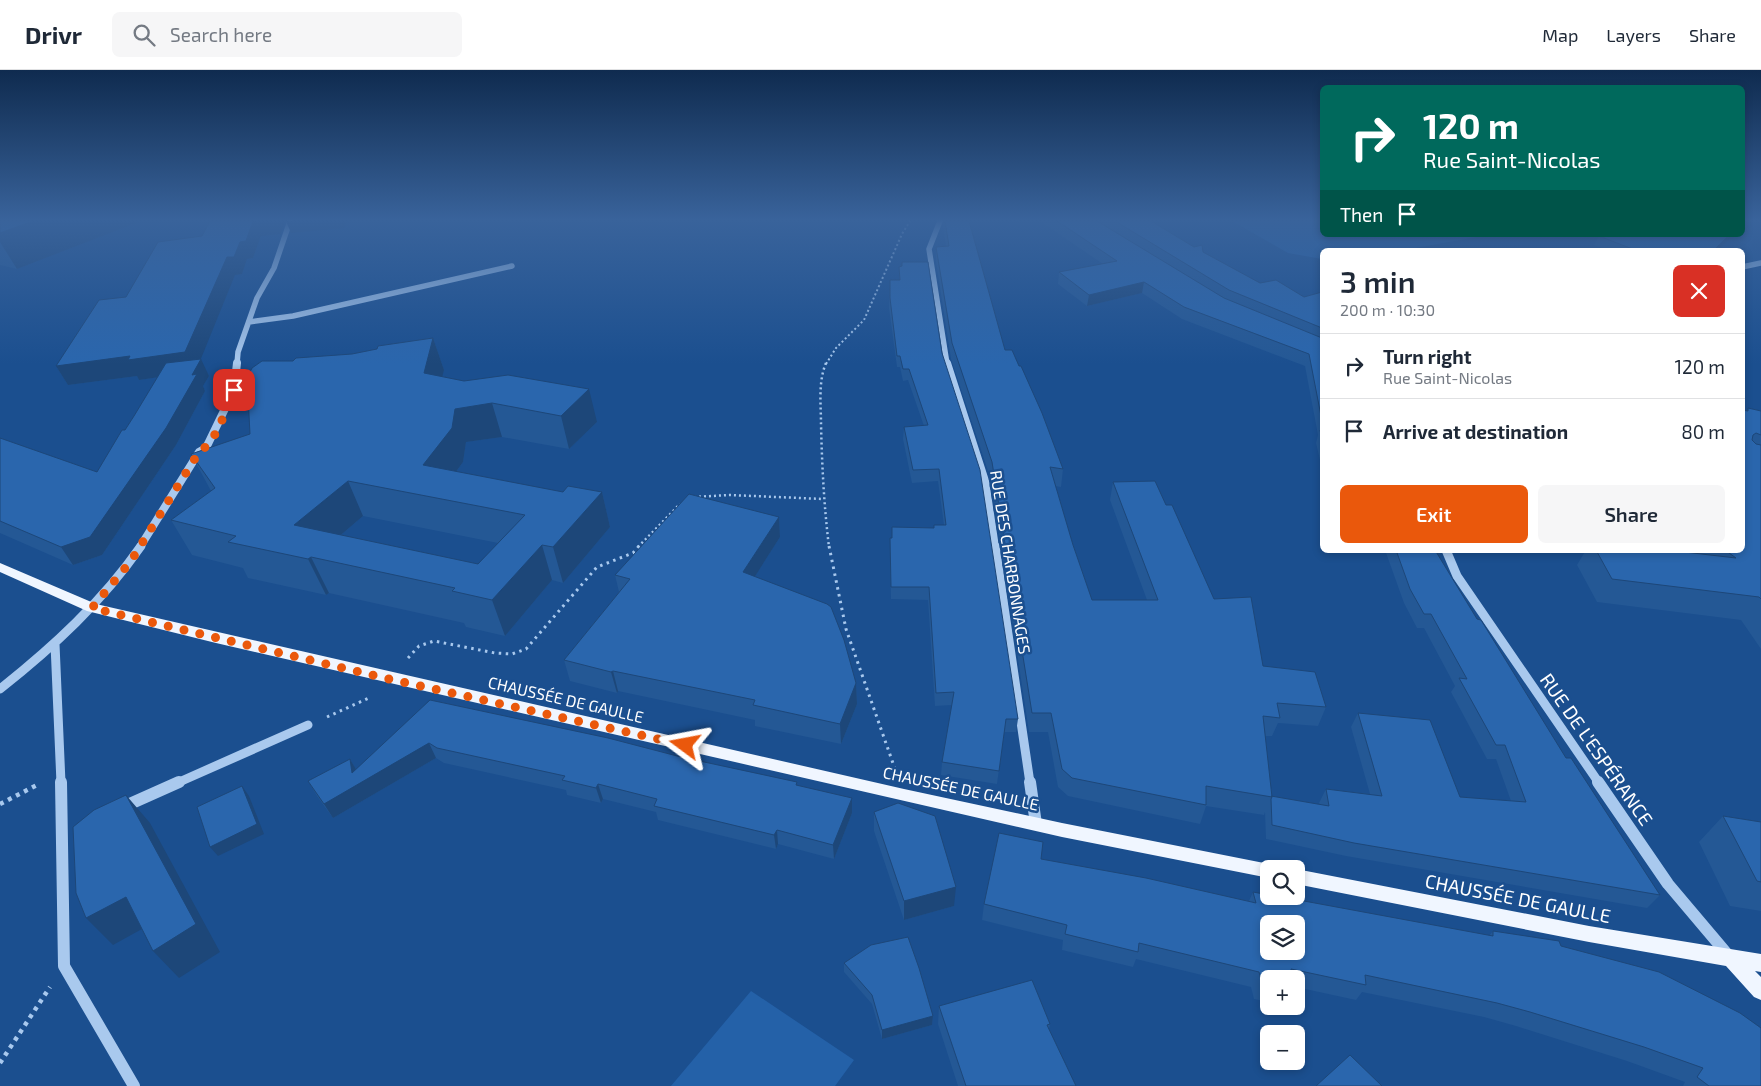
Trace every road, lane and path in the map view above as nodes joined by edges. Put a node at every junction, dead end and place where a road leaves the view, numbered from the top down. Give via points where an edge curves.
1 (274, 268) edge
2 (501, 268) edge
3 (887, 268) edge
4 (932, 268) edge
5 (249, 322) junction
6 (690, 498) edge
7 (823, 499) junction
8 (683, 500) edge
9 (1447, 553) edge
10 (0, 567) edge
11 (92, 608) junction
12 (54, 644) junction
13 (389, 679) junction
14 (0, 689) edge
15 (308, 725) joint
16 (61, 772) junction
17 (904, 795) junction
18 (0, 804) edge
19 (117, 809) edge
20 (1036, 824) junction
21 (67, 832) joint
22 (1260, 868) edge
23 (1305, 878) edge
24 (1732, 960) junction
25 (1761, 963) edge
26 (64, 966) junction
27 (1761, 991) edge
28 (0, 1063) edge
29 (134, 1086) edge

1 - 5 street via 257,298
2 - 5 street via 293,316
3 - 7 path via 864,320 828,358 821,377
4 - 20 street, RUE DES CHARBONNAGES via 947,364 985,482
5 - 11 street via 238,352 234,390 215,432 131,561
6 - 7 path via 730,495
7 - 17 path via 831,562 846,629
8 - 13 path via 633,553 597,566 526,650 512,654 495,653 434,641 419,646
9 - 24 street, RUE DE L'ESPÉRANCE via 1457,576 1668,884
10 - 11 main road, CHAUSSÉE DE GAULLE
11 - 12 street
11 - 13 main road, CHAUSSÉE DE GAULLE
12 - 14 street
12 - 16 street
13 - 15 path via 373,696
13 - 17 main road, CHAUSSÉE DE GAULLE
15 - 19 street
16 - 18 path
16 - 21 street
17 - 20 main road, CHAUSSÉE DE GAULLE
20 - 22 main road, CHAUSSÉE DE GAULLE
21 - 26 street
23 - 24 main road, CHAUSSÉE DE GAULLE
24 - 25 main road, CHAUSSÉE DE GAULLE
24 - 27 main road
26 - 28 path
26 - 29 street

